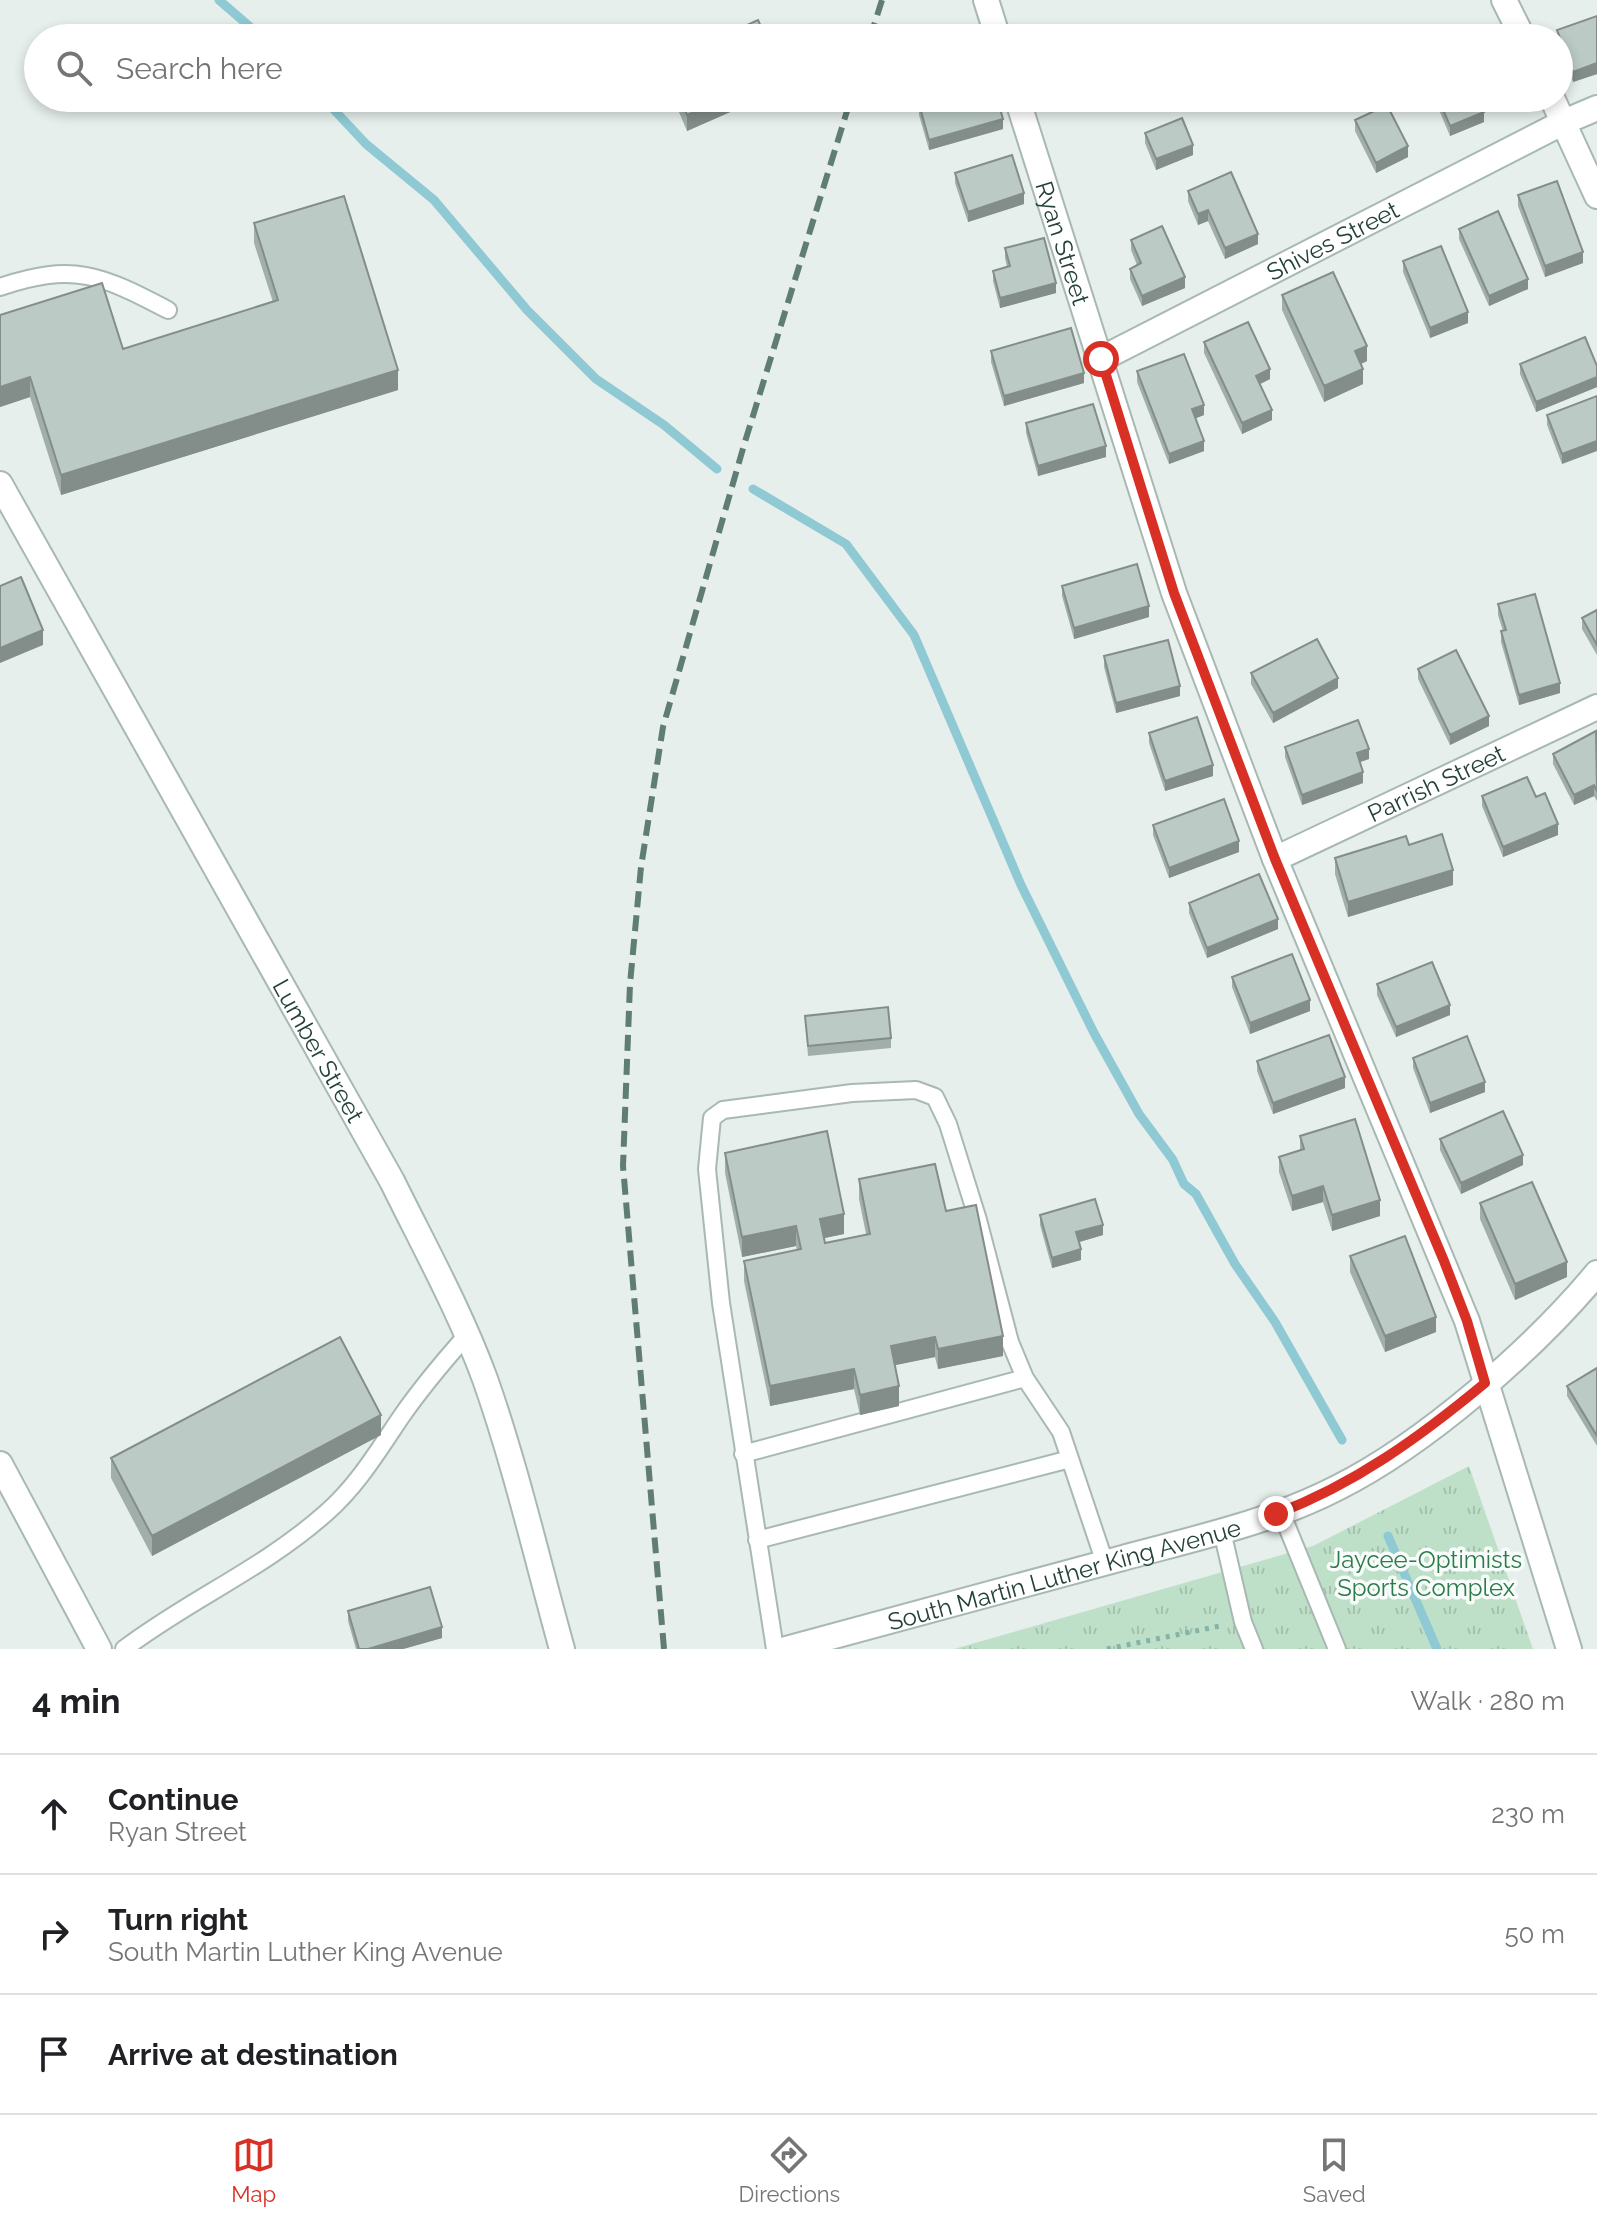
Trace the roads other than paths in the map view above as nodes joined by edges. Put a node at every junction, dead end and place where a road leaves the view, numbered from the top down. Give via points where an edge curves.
1 (986, 0) edge
2 (1504, 0) edge
3 (994, 24) edge
4 (1516, 24) edge
5 (1597, 108) edge
6 (1022, 112) edge
7 (1559, 112) edge
8 (1564, 122) junction
9 (1597, 196) edge
10 (0, 287) edge
11 (168, 310) dead end
12 (1101, 359) junction
13 (0, 484) edge
14 (1597, 707) edge
15 (1275, 859) junction
16 (1597, 1273) edge
17 (466, 1336) junction
18 (1025, 1378) junction
19 (1485, 1383) junction
20 (743, 1454) junction
21 (1070, 1459) junction
22 (0, 1464) edge
23 (1281, 1512) junction
24 (1222, 1531) junction
25 (757, 1540) junction
26 (1105, 1563) junction
27 (99, 1649) edge
28 (124, 1649) edge
29 (562, 1649) edge
30 (775, 1649) edge
31 (786, 1649) edge
32 (1254, 1649) edge
33 (1337, 1649) edge
34 (1569, 1649) edge

1 - 3 street
2 - 4 street
5 - 8 street, Shives Street
6 - 12 street, Ryan Street
7 - 8 street
8 - 9 street
8 - 12 street, Shives Street
10 - 11 lane via 31,276 69,272 117,284
12 - 15 street, Ryan Street via 1174,593
13 - 17 street, Lumber Street via 392,1181
14 - 15 street, Parrish Street
15 - 19 street, Ryan Street via 1444,1261
16 - 19 street, South Martin Luther King Avenue
17 - 28 lane via 430,1377 367,1469 328,1512 266,1561 155,1625
17 - 29 street, Lumber Street via 489,1393
18 - 20 lane
18 - 20 lane via 948,1124 935,1097 916,1090 852,1093 723,1110 712,1118 707,1169
18 - 21 lane via 1061,1432
19 - 23 street, South Martin Luther King Avenue via 1375,1466
19 - 34 street, Ryan Street
20 - 25 lane
21 - 25 lane
21 - 26 lane
22 - 27 street
23 - 24 street, South Martin Luther King Avenue
23 - 33 lane
24 - 26 street, South Martin Luther King Avenue
24 - 32 lane
25 - 30 lane
26 - 31 street, South Martin Luther King Avenue

